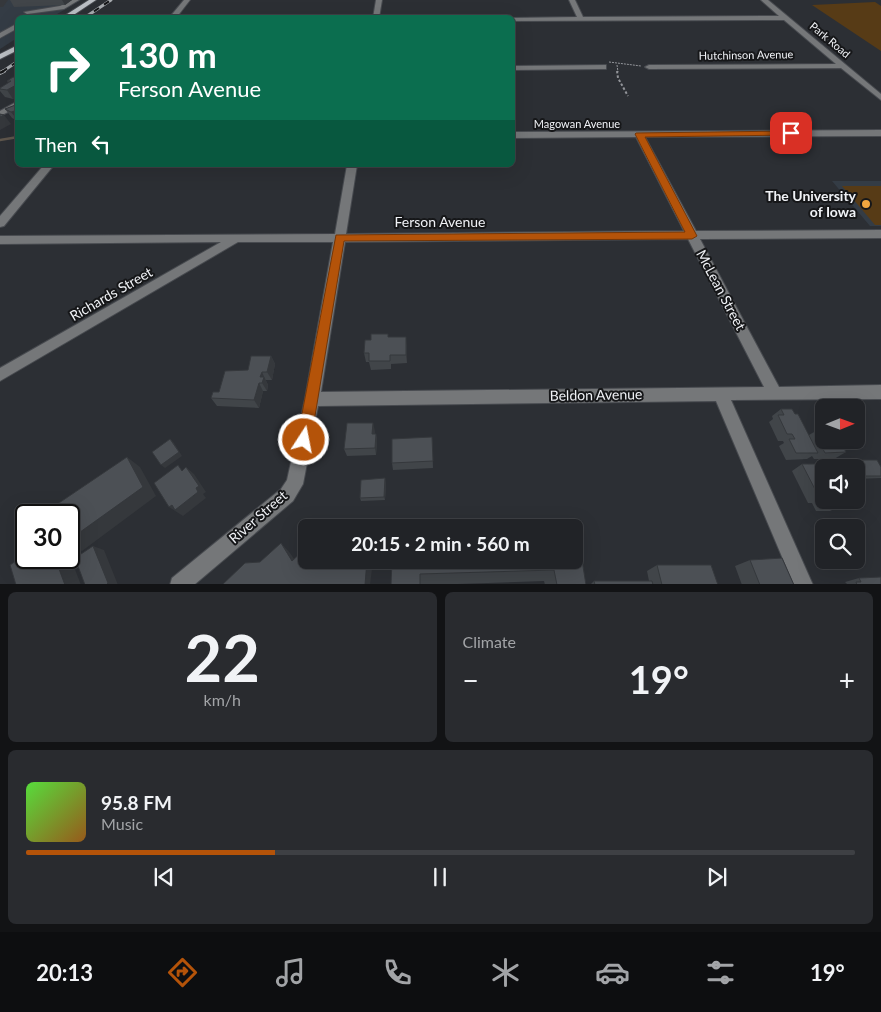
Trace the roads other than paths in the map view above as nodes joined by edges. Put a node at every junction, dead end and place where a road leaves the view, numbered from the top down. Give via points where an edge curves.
1 (76, 0) edge
2 (93, 0) edge
3 (187, 0) edge
4 (379, 0) edge
5 (572, 0) edge
6 (764, 0) edge
7 (33, 5) dead end
8 (26, 15) edge
9 (69, 15) edge
10 (174, 15) edge
11 (376, 15) edge
12 (785, 18) junction
13 (515, 19) edge
14 (581, 19) junction
15 (15, 27) edge
16 (0, 36) edge
17 (15, 48) edge
18 (2, 55) edge
19 (604, 64) road end
20 (843, 66) junction
21 (515, 68) edge
22 (649, 68) dead end
23 (881, 98) edge
24 (15, 105) edge
25 (1, 114) edge
26 (881, 133) edge
27 (639, 134) junction
28 (515, 135) edge
29 (47, 167) edge
30 (352, 167) edge
31 (0, 222) edge
32 (876, 234) edge
33 (692, 236) junction
34 (236, 238) junction
35 (340, 238) junction
36 (0, 240) edge
37 (881, 245) edge
38 (0, 375) edge
39 (881, 392) edge
40 (775, 393) junction
41 (721, 394) junction
42 (312, 399) junction
43 (179, 584) edge
44 (804, 584) edge

1 - 8 street via 62,8
2 - 9 main road
3 - 10 street
4 - 11 street
5 - 14 street
6 - 12 street, Park Road
7 - 8 street
12 - 14 street
12 - 20 street, Park Road
13 - 14 street
15 - 16 street
17 - 18 main road
19 - 21 street
20 - 22 street, Hutchinson Avenue
20 - 23 street, Park Road
24 - 25 street
26 - 27 street, Magowan Avenue
27 - 28 street, Magowan Avenue
27 - 33 street, McLean Street
29 - 31 street
30 - 35 street, River Street
32 - 33 street, Ferson Avenue
32 - 37 street
33 - 35 street, Ferson Avenue
33 - 40 street, McLean Street
34 - 35 street, Ferson Avenue
34 - 36 street, Ferson Avenue
34 - 38 street, Richards Street
35 - 42 street, River Street
39 - 40 street, Beldon Avenue
40 - 41 street, Beldon Avenue
41 - 42 street, Beldon Avenue
41 - 44 street
42 - 43 street, River Street via 295,484 287,495

